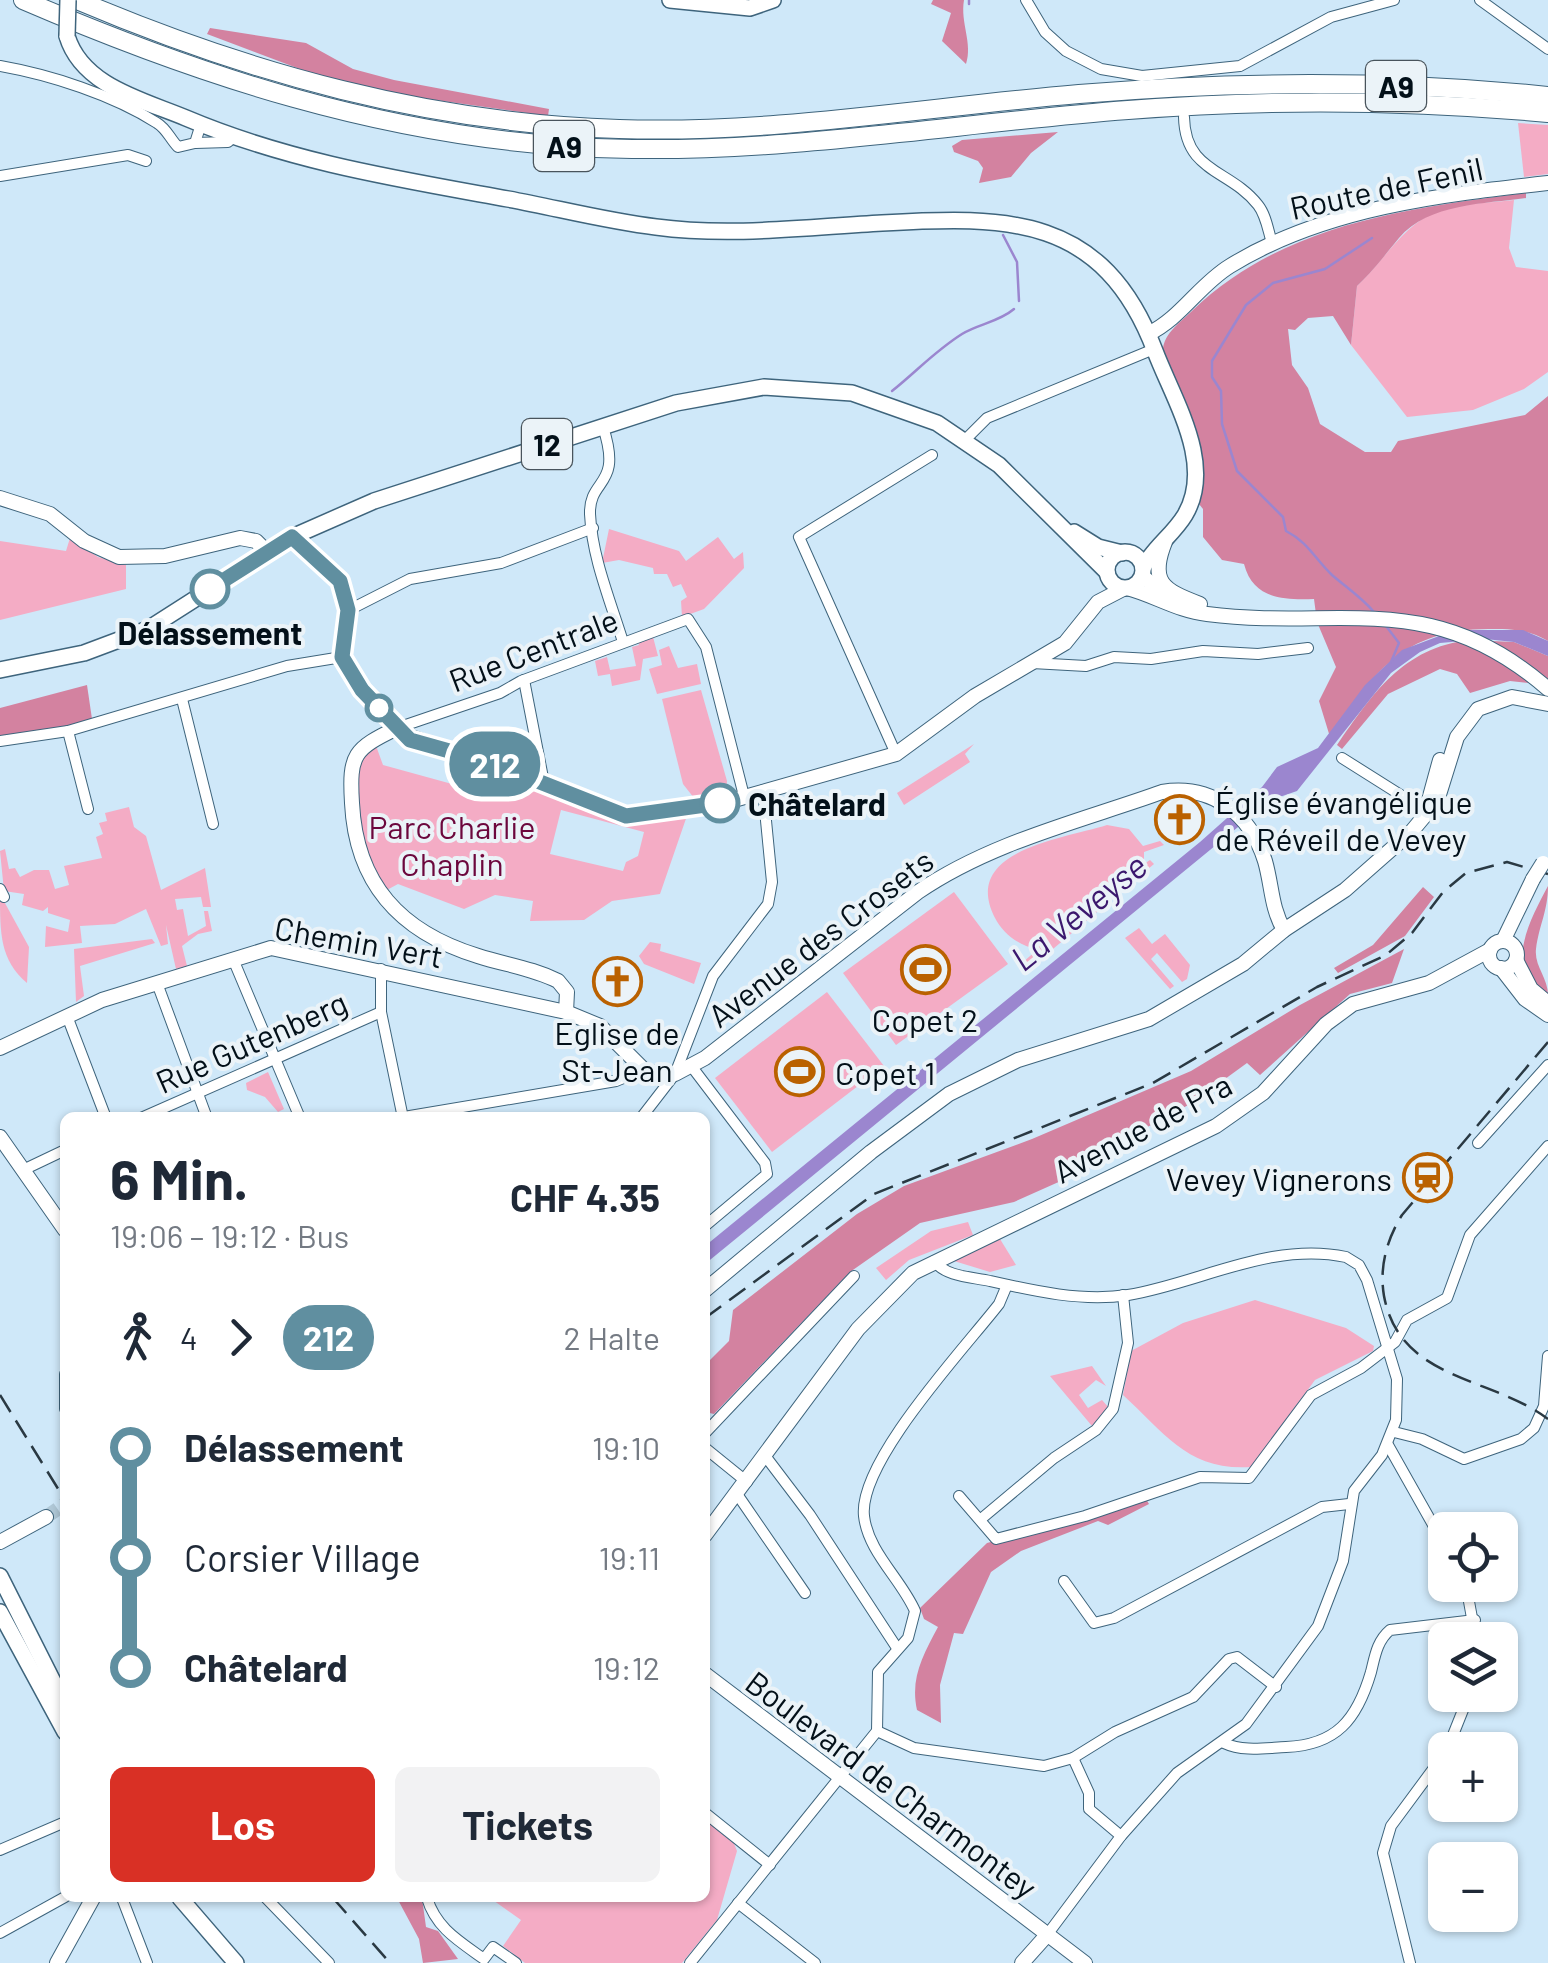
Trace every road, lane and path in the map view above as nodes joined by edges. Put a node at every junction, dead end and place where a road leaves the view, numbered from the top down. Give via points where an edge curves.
1 (23, 0) edge
2 (68, 0) edge
3 (77, 0) edge
4 (670, 0) edge
5 (773, 0) edge
6 (1026, 0) edge
7 (1394, 0) edge
8 (1480, 0) edge
9 (1548, 49) edge
10 (0, 66) edge
11 (1548, 96) edge
12 (1548, 112) edge
13 (1184, 117) dead end
14 (202, 124) junction
15 (234, 137) junction
16 (195, 143) junction
17 (146, 161) dead end
18 (0, 176) edge
19 (1548, 183) edge
20 (1272, 242) junction
21 (1151, 342) junction
22 (603, 427) junction
23 (966, 440) junction
24 (932, 454) dead end
25 (990, 457) junction
26 (0, 498) edge
27 (593, 528) junction
28 (292, 537) junction
29 (1166, 540) junction
30 (266, 552) junction
31 (1125, 552) junction
32 (1142, 572) junction
33 (1108, 573) junction
34 (1126, 588) junction
35 (1098, 602) junction
36 (1203, 608) junction
37 (348, 610) junction
38 (628, 639) junction
39 (1308, 648) dead end
40 (342, 657) junction
41 (1032, 663) junction
42 (0, 670) edge
43 (524, 680) junction
44 (1548, 692) edge
45 (182, 699) junction
46 (1548, 704) edge
47 (397, 728) junction
48 (68, 731) junction
49 (0, 740) edge
50 (896, 754) junction
51 (1342, 758) dead end
52 (544, 783) junction
53 (763, 790) junction
54 (744, 796) junction
55 (88, 809) dead end
56 (1426, 812) junction
57 (214, 824) dead end
58 (1542, 870) edge
59 (1284, 930) junction
60 (1503, 955) junction
61 (233, 959) junction
62 (381, 970) junction
63 (156, 983) junction
64 (1548, 1003) edge
65 (381, 1012) junction
66 (566, 1012) junction
67 (1548, 1015) edge
68 (67, 1016) junction
69 (0, 1048) edge
70 (274, 1058) junction
71 (1548, 1065) edge
72 (692, 1068) junction
73 (643, 1070) junction
74 (675, 1074) junction
75 (198, 1092) junction
76 (104, 1112) edge
77 (154, 1112) edge
78 (205, 1112) edge
79 (297, 1112) edge
80 (400, 1112) edge
81 (432, 1112) edge
82 (646, 1112) edge
83 (0, 1137) edge
84 (1478, 1143) dead end
85 (1548, 1146) edge
86 (60, 1152) edge
87 (23, 1170) junction
88 (710, 1222) edge
89 (60, 1223) edge
90 (934, 1261) junction
91 (854, 1276) dead end
92 (1006, 1285) junction
93 (710, 1286) edge
94 (1123, 1296) junction
95 (1388, 1348) junction
96 (1548, 1356) edge
97 (710, 1428) edge
98 (1394, 1432) junction
99 (1388, 1445) junction
100 (710, 1453) edge
101 (766, 1457) junction
102 (742, 1488) junction
103 (959, 1496) dead end
104 (1349, 1504) junction
105 (1428, 1516) edge
106 (46, 1517) tunnel mouth
107 (981, 1519) junction
108 (710, 1529) edge
109 (0, 1542) edge
110 (0, 1576) edge
111 (1064, 1581) dead end
112 (805, 1593) dead end
113 (1470, 1602) edge
114 (0, 1612) edge
115 (1475, 1620) joint
116 (5, 1632) edge
117 (896, 1648) junction
118 (710, 1683) edge
119 (1276, 1687) junction
120 (60, 1695) edge
121 (60, 1724) edge
122 (877, 1731) junction
123 (1224, 1743) junction
124 (1072, 1758) junction
125 (1428, 1776) edge
126 (840, 1778) junction
127 (710, 1818) edge
128 (60, 1825) edge
129 (1121, 1836) junction
130 (0, 1850) edge
131 (770, 1865) junction
132 (60, 1901) edge
133 (90, 1902) edge
134 (124, 1902) edge
135 (183, 1902) edge
136 (270, 1902) edge
137 (429, 1902) edge
138 (738, 1904) junction
139 (0, 1933) edge
140 (1046, 1936) junction
141 (58, 1963) edge
142 (147, 1963) edge
143 (236, 1963) edge
144 (329, 1963) edge
145 (516, 1963) edge
146 (690, 1963) edge
147 (814, 1963) edge
148 (1022, 1963) edge
149 (1085, 1963) edge
150 (1410, 1963) edge

1 - 12 highway, A9 via 160,57 303,104 528,144 753,146 1246,104
2 - 14 main road, bridge via 66,36 95,76
3 - 11 highway, A9 via 229,59 331,89 448,114 574,127 754,126 1244,85
4 - 5 main road via 750,8
6 - 7 street via 1045,32 1088,64 1122,74 1182,76 1240,66 1331,16
8 - 9 street
10 - 16 street via 107,99 157,122 178,146
13 - 20 street via 1190,150 1256,202
14 - 15 main road
14 - 16 street
15 - 16 street
15 - 21 main road via 306,160 657,228 747,231 999,220 1050,233 1089,257 1120,290
17 - 18 street via 128,155
19 - 20 street, Route de Fenil via 1363,213
20 - 21 street, Route de Fenil via 1209,280
21 - 23 street via 988,418
21 - 29 main road via 1192,446 1196,475 1190,504
22 - 23 main road, 12 via 722,393 807,387 883,401
22 - 27 street via 611,466 592,499
22 - 28 main road, 12 via 374,501
23 - 25 main road, 12
24 - 50 street via 799,537
25 - 31 main road, 12 via 1018,472 1083,539
25 - 33 main road, 12
26 - 30 street via 50,514 119,557 164,556 240,538
27 - 37 street via 501,563 410,579
27 - 38 street via 598,564
28 - 30 main road, 12
28 - 37 street via 340,581
29 - 31 main road
29 - 32 main road
29 - 36 street via 1157,564 1160,580
30 - 42 main road, 12 via 148,629 84,653
31 - 32 main road, 12 via 1138,558
31 - 33 main road via 1110,560
32 - 34 main road
32 - 36 street via 1161,593
33 - 34 main road, 12
33 - 35 street
34 - 35 street
34 - 36 street
35 - 41 street via 1066,642
36 - 44 street via 1433,626 1498,652
37 - 40 street
38 - 43 street, Rue Centrale
38 - 54 street, Rue Centrale via 688,619 706,647
39 - 41 street via 1114,657 1086,666
40 - 45 street via 286,666
40 - 47 street
41 - 50 street
43 - 47 street, Rue Centrale
43 - 52 street
44 - 56 street via 1505,689 1467,709 1450,735
45 - 48 street
45 - 57 street
46 - 56 street via 1512,697 1478,709 1457,737 1437,802
47 - 52 street via 410,740
47 - 66 street via 360,747 352,760 355,846 364,870 403,917 441,941 558,982 568,992
48 - 49 street
48 - 55 street
50 - 53 street
51 - 56 street
52 - 54 street via 634,817
53 - 54 street
53 - 74 street via 771,895 713,976
56 - 59 street via 1345,890
58 - 60 street
59 - 72 street, Avenue des Crosets via 1266,864 1250,834 1202,790 1162,792 971,861 918,892
59 - 93 street via 1225,977 1150,1019 1018,1060 949,1094
60 - 64 street
60 - 67 street via 1525,999
60 - 90 street, Avenue de Pra via 1353,1004 1263,1093 1216,1126
61 - 62 street, Chemin Vert via 271,948
61 - 63 street, Chemin Vert
61 - 70 street
62 - 65 street
62 - 66 street, Chemin Vert
63 - 68 street, Chemin Vert
63 - 75 street
65 - 70 street, Rue Gutenberg
65 - 80 street
66 - 73 street, Chemin Vert via 600,1026
68 - 69 street, Chemin Vert
68 - 76 street
70 - 75 street, Rue Gutenberg
70 - 79 street
71 - 84 street
72 - 74 street, Avenue des Crosets
72 - 88 street via 768,1174
73 - 74 street
73 - 81 street via 616,1082
74 - 82 street
75 - 77 street, Rue Gutenberg
75 - 78 street
83 - 87 street
85 - 95 street via 1470,1235 1448,1298 1407,1320
86 - 87 street
87 - 89 street
90 - 92 street via 948,1272
90 - 101 street via 871,1313
91 - 97 street
92 - 94 street
92 - 117 street via 999,1304 872,1471 864,1516 876,1550 915,1611 912,1630
94 - 95 street via 1263,1258 1340,1255 1362,1269
94 - 107 street via 1128,1353 1113,1409 1096,1430
95 - 98 street via 1397,1379
95 - 107 street via 1310,1395 1249,1478 1200,1477 996,1538
96 - 98 street via 1541,1417 1521,1439 1464,1459
98 - 99 street
99 - 104 street
99 - 105 street
100 - 102 street
101 - 102 street
101 - 117 street
102 - 108 street
102 - 112 street
103 - 107 street
104 - 111 street via 1322,1506 1139,1607 1094,1623
104 - 119 street via 1343,1561 1323,1613
106 - 109 street
110 - 120 main road
113 - 115 street
114 - 116 main road
115 - 123 street via 1390,1630 1378,1643 1365,1692 1324,1743 1247,1749
116 - 121 main road
117 - 122 street via 878,1672
118 - 126 street, Boulevard de Charmontey
119 - 123 street
119 - 124 street via 1237,1657 1229,1659 1193,1697
122 - 124 street via 914,1748 1025,1766
122 - 126 street
123 - 129 street via 1177,1772
124 - 129 street via 1089,1793 1089,1809
125 - 150 street via 1391,1826 1383,1853
126 - 131 street
126 - 140 street, Boulevard de Charmontey
127 - 131 street
128 - 130 street
129 - 140 street
131 - 138 street
132 - 139 street
133 - 141 street
134 - 142 street
135 - 143 main road
136 - 144 street
137 - 145 street via 441,1927 484,1960 493,1946
138 - 146 street
138 - 147 street
140 - 148 street
140 - 149 street, Boulevard de Charmontey

